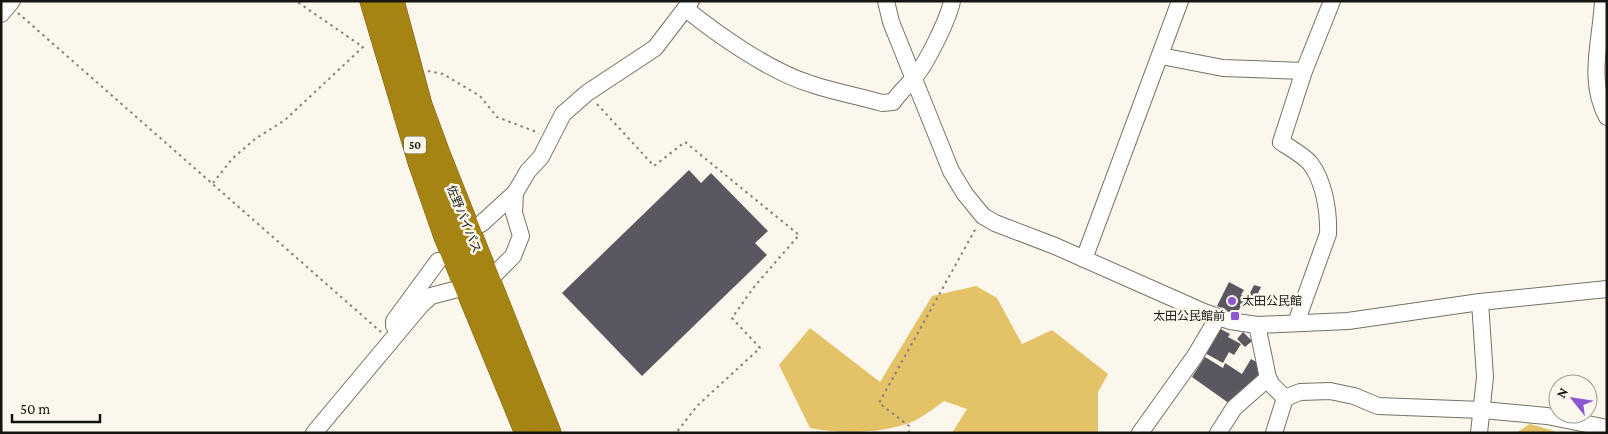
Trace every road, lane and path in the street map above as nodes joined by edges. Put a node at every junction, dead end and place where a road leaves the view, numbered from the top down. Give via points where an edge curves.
1 (296, 1) edge
2 (372, 1) edge
3 (392, 1) edge
4 (886, 1) edge
5 (952, 1) edge
6 (1180, 1) edge
7 (1332, 1) edge
8 (1603, 1) edge
9 (7, 5) edge
10 (688, 5) edge
11 (1161, 56) junction
12 (411, 70) junction
13 (1304, 71) junction
14 (914, 78) junction
15 (587, 93) junction
16 (1607, 118) edge
17 (550, 137) junction
18 (212, 184) junction
19 (515, 193) junction
20 (984, 216) junction
21 (481, 224) dead end
22 (1084, 259) junction
23 (438, 261) dead end
24 (477, 284) junction
25 (1607, 289) edge
26 (1480, 302) junction
27 (1218, 317) junction
28 (1296, 323) junction
29 (1257, 325) junction
30 (392, 341) junction
31 (1268, 378) junction
32 (1285, 398) junction
33 (1482, 410) junction
34 (1607, 428) edge
35 (314, 433) edge
36 (527, 433) edge
37 (549, 433) edge
38 (676, 433) edge
39 (909, 433) edge
40 (1140, 433) edge
41 (1218, 433) edge
42 (1274, 433) edge
43 (1479, 433) edge

1 - 18 path via 363,47 285,120 255,139
2 - 24 highway, 佐野バイパス / 50 via 445,234
3 - 12 highway, 佐野バイパス / 50
4 - 14 street
5 - 14 street via 942,27
6 - 11 street
7 - 13 street
8 - 16 street via 1595,80
9 - 18 path
10 - 14 street via 708,27 758,59 810,84 882,103 893,102
10 - 15 street via 655,48
11 - 13 street via 1224,68
11 - 22 street
12 - 17 path via 443,74 480,96 497,117
12 - 24 highway, 佐野バイパス / 50
13 - 28 street via 1282,142 1308,161 1314,170 1324,195 1328,234
14 - 20 street via 952,171 965,194
15 - 17 street via 562,114
15 - 38 path via 654,166 685,142 799,235 732,318 760,348 697,406
17 - 19 street via 541,157
18 - 30 path
19 - 21 street
19 - 24 street via 514,213 521,236 513,256
20 - 22 street
20 - 39 path via 879,403 909,426
22 - 27 street
23 - 30 street via 394,321
24 - 30 street via 432,296
24 - 36 highway, 佐野バイパス / 50
24 - 37 highway, 佐野バイパス / 50
25 - 26 street
26 - 28 street via 1348,321
26 - 33 street via 1485,377
27 - 29 street
27 - 40 street via 1195,356
28 - 29 street
29 - 31 street
30 - 35 street
31 - 32 street
31 - 41 street via 1234,408
32 - 33 street via 1300,392 1330,391 1378,406
32 - 42 street
33 - 34 street
33 - 43 street

